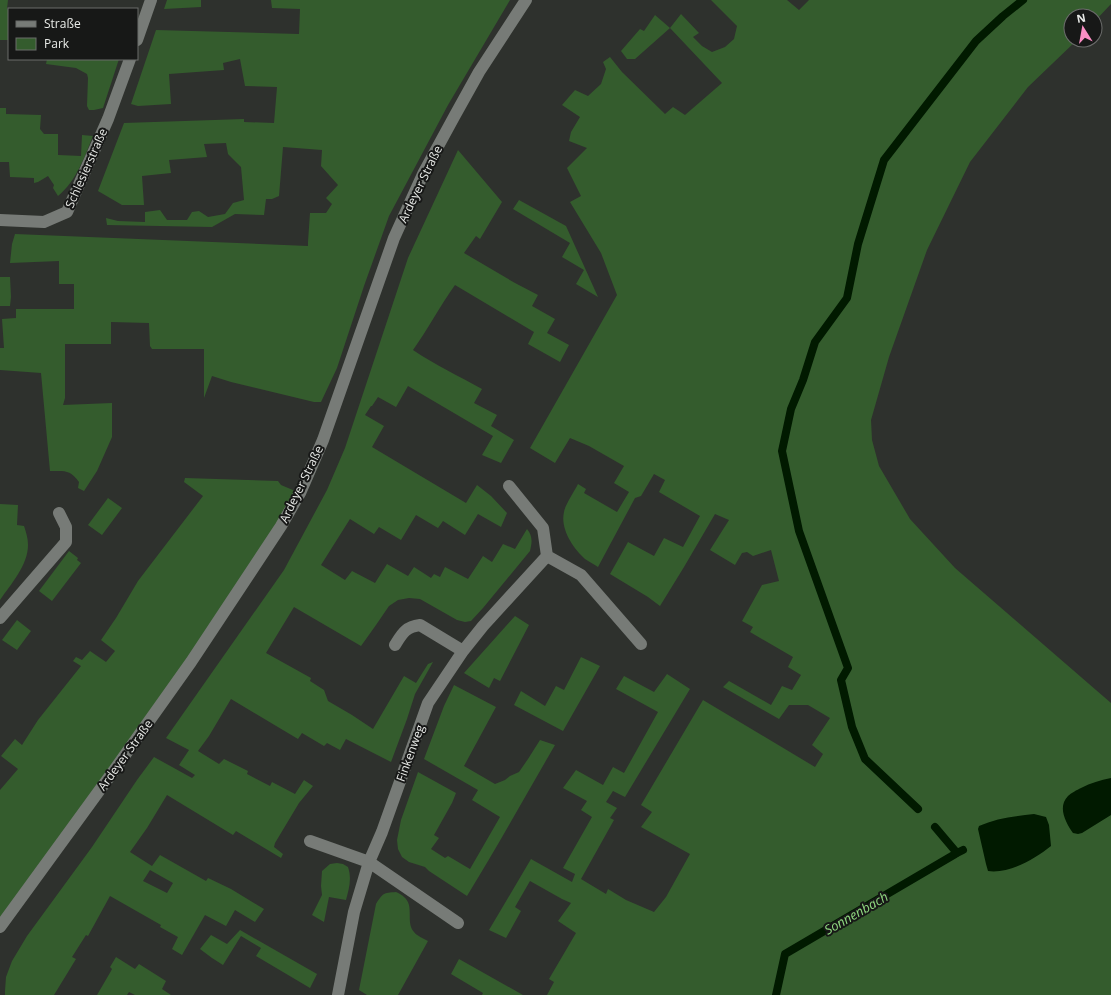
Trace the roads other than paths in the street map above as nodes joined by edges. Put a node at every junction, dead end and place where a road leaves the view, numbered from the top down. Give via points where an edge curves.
1 (151, 0) edge
2 (526, 0) edge
3 (138, 37) edge
4 (130, 60) edge
5 (0, 220) edge
6 (509, 486) dead end
7 (59, 513) dead end
8 (547, 556) junction
9 (0, 618) edge
10 (641, 644) dead end
11 (395, 645) dead end
12 (463, 651) junction
13 (310, 841) dead end
14 (369, 862) junction
15 (458, 923) dead end
16 (0, 927) edge
17 (338, 995) edge

1 - 3 street
2 - 16 street, Ardeyer Straße via 479,72 424,172 394,238 323,440 285,519 186,669
4 - 5 street, Schlesierstraße via 108,119 67,212 44,222
6 - 8 street via 543,528
7 - 9 street via 66,527 66,542
8 - 10 street via 581,575
8 - 12 street, Finkenweg
11 - 12 street via 405,630 420,625
12 - 14 street, Finkenweg via 428,703
13 - 14 street
14 - 15 street
14 - 17 street, Finkenweg via 354,912

